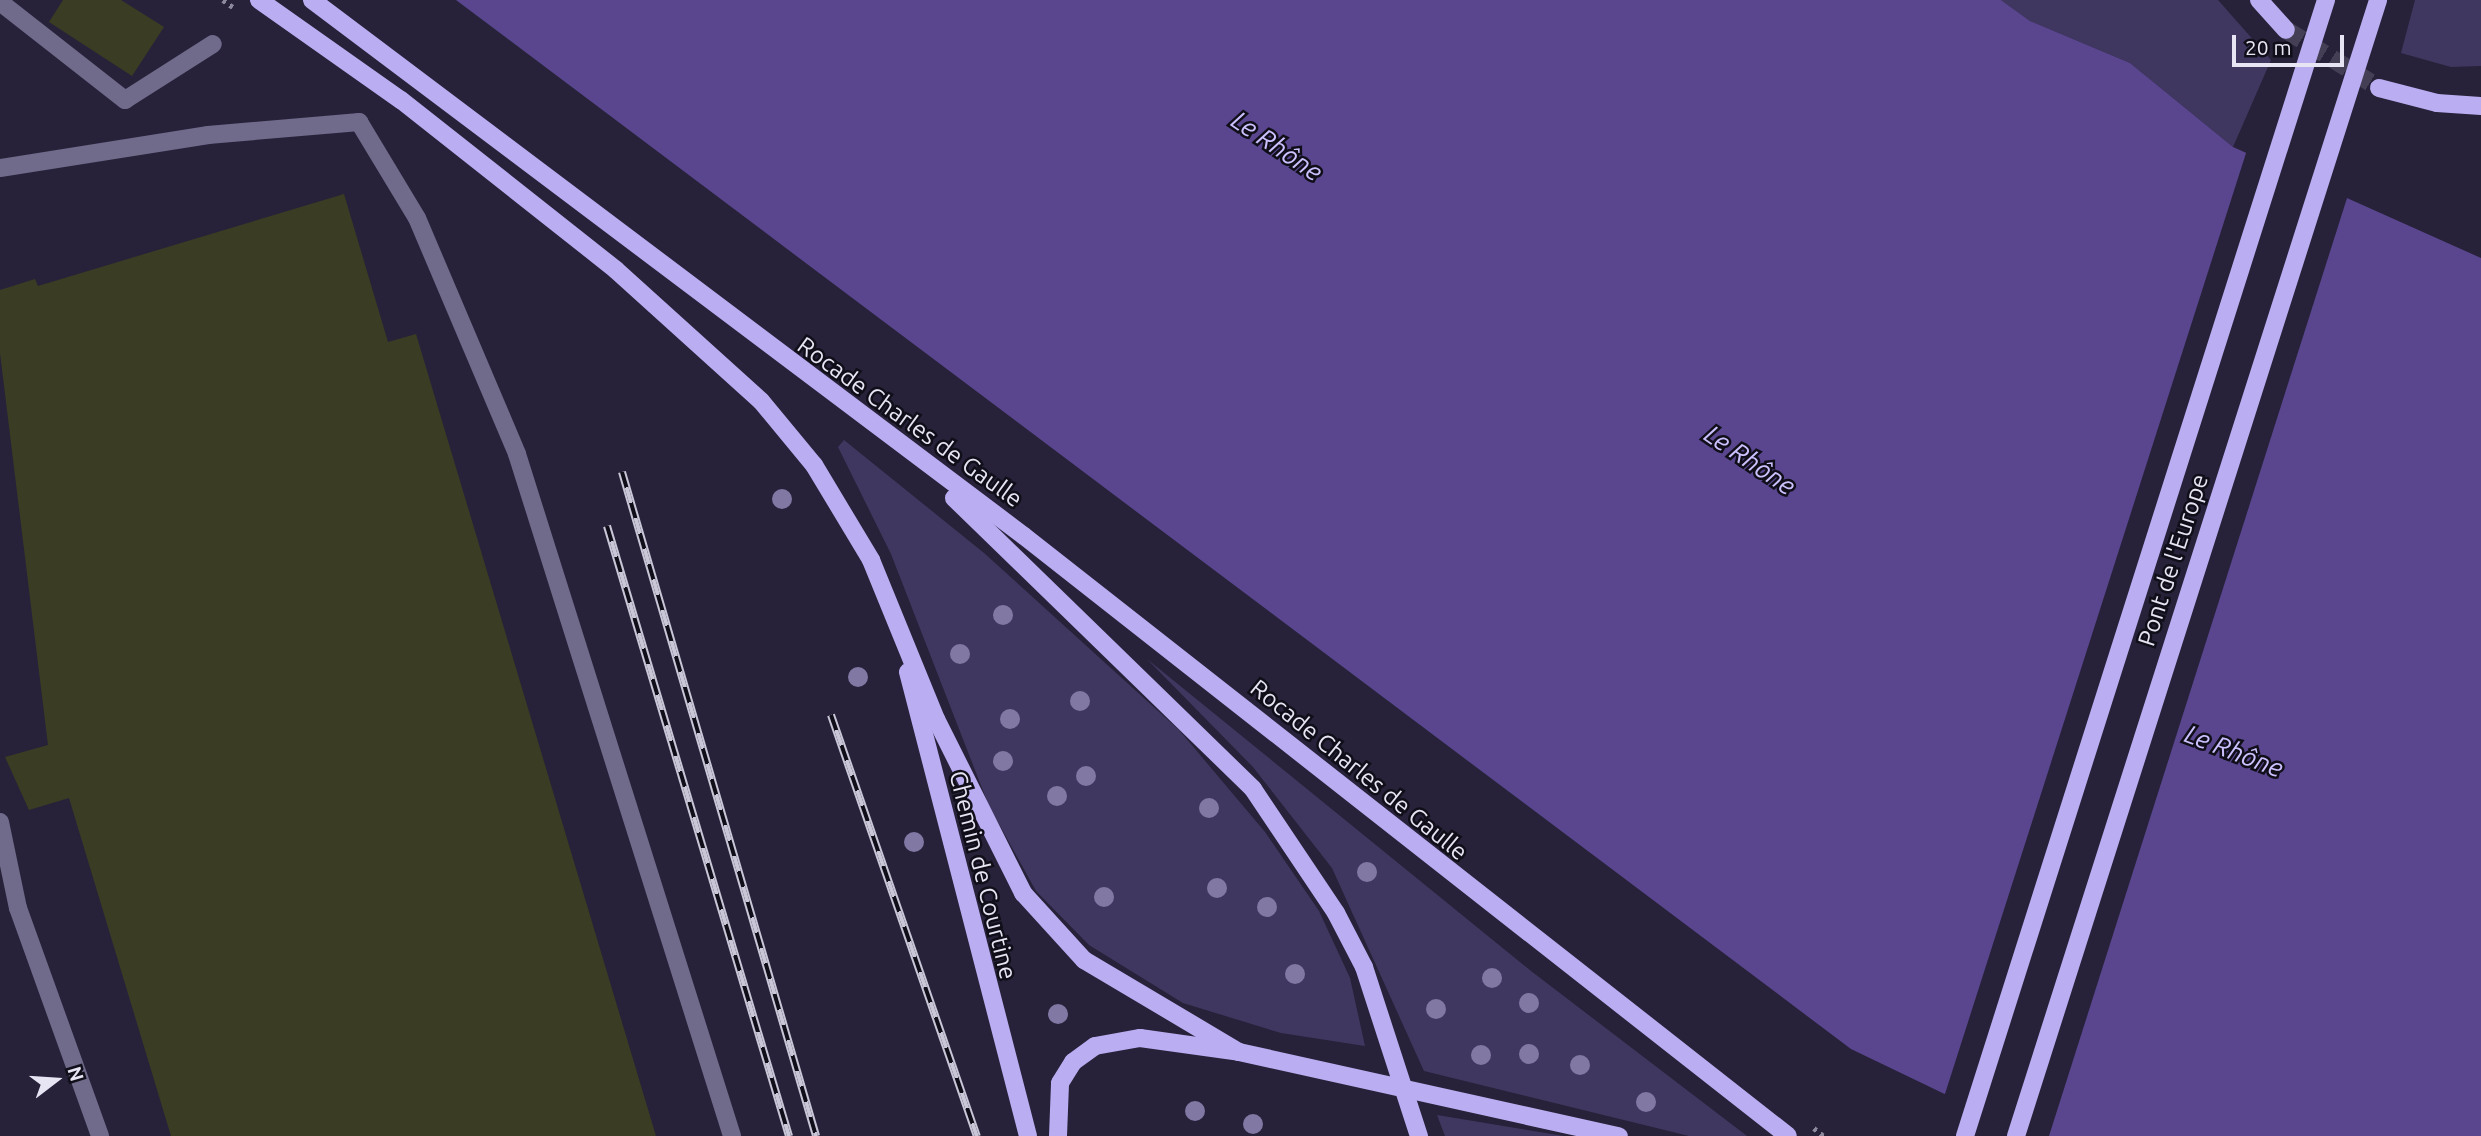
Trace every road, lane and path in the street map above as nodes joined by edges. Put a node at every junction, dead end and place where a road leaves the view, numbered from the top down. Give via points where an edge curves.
1 (222, 0) edge
2 (259, 0) edge
3 (312, 0) edge
4 (2259, 0) edge
5 (2326, 0) edge
6 (2378, 0) edge
7 (0, 2) edge
8 (246, 15) dead end
9 (2286, 30) tunnel mouth
10 (213, 44) dead end
11 (2379, 88) tunnel mouth
12 (2481, 106) edge
13 (0, 169) edge
14 (886, 438) junction
15 (898, 624) junction
16 (0, 822) edge
17 (1239, 1052) junction
18 (100, 1136) edge
19 (732, 1136) edge
20 (1028, 1136) edge
21 (1058, 1136) edge
22 (1419, 1136) edge
23 (1619, 1136) edge
24 (1788, 1136) edge
25 (1965, 1136) edge
26 (2016, 1136) edge

1 - 8 path
2 - 15 main road via 401,100 687,328 761,401 843,508
3 - 14 main road, Rocade Charles de Gaulle
4 - 9 main road
5 - 25 main road, Pont de l'Europe
6 - 26 main road, Pont de l'Europe
7 - 10 lane via 125,100
11 - 12 main road via 2437,103
13 - 19 lane via 208,135 359,122 417,218 517,454
14 - 22 main road via 1006,545 1253,789 1336,913 1383,1020
14 - 24 main road, Rocade Charles de Gaulle via 1024,536
15 - 17 main road via 997,849 1038,912 1084,961
15 - 20 main road, Chemin de Courtine via 977,956
16 - 18 lane via 18,908
17 - 21 main road via 1140,1038 1096,1046 1073,1062 1060,1083
17 - 23 main road

